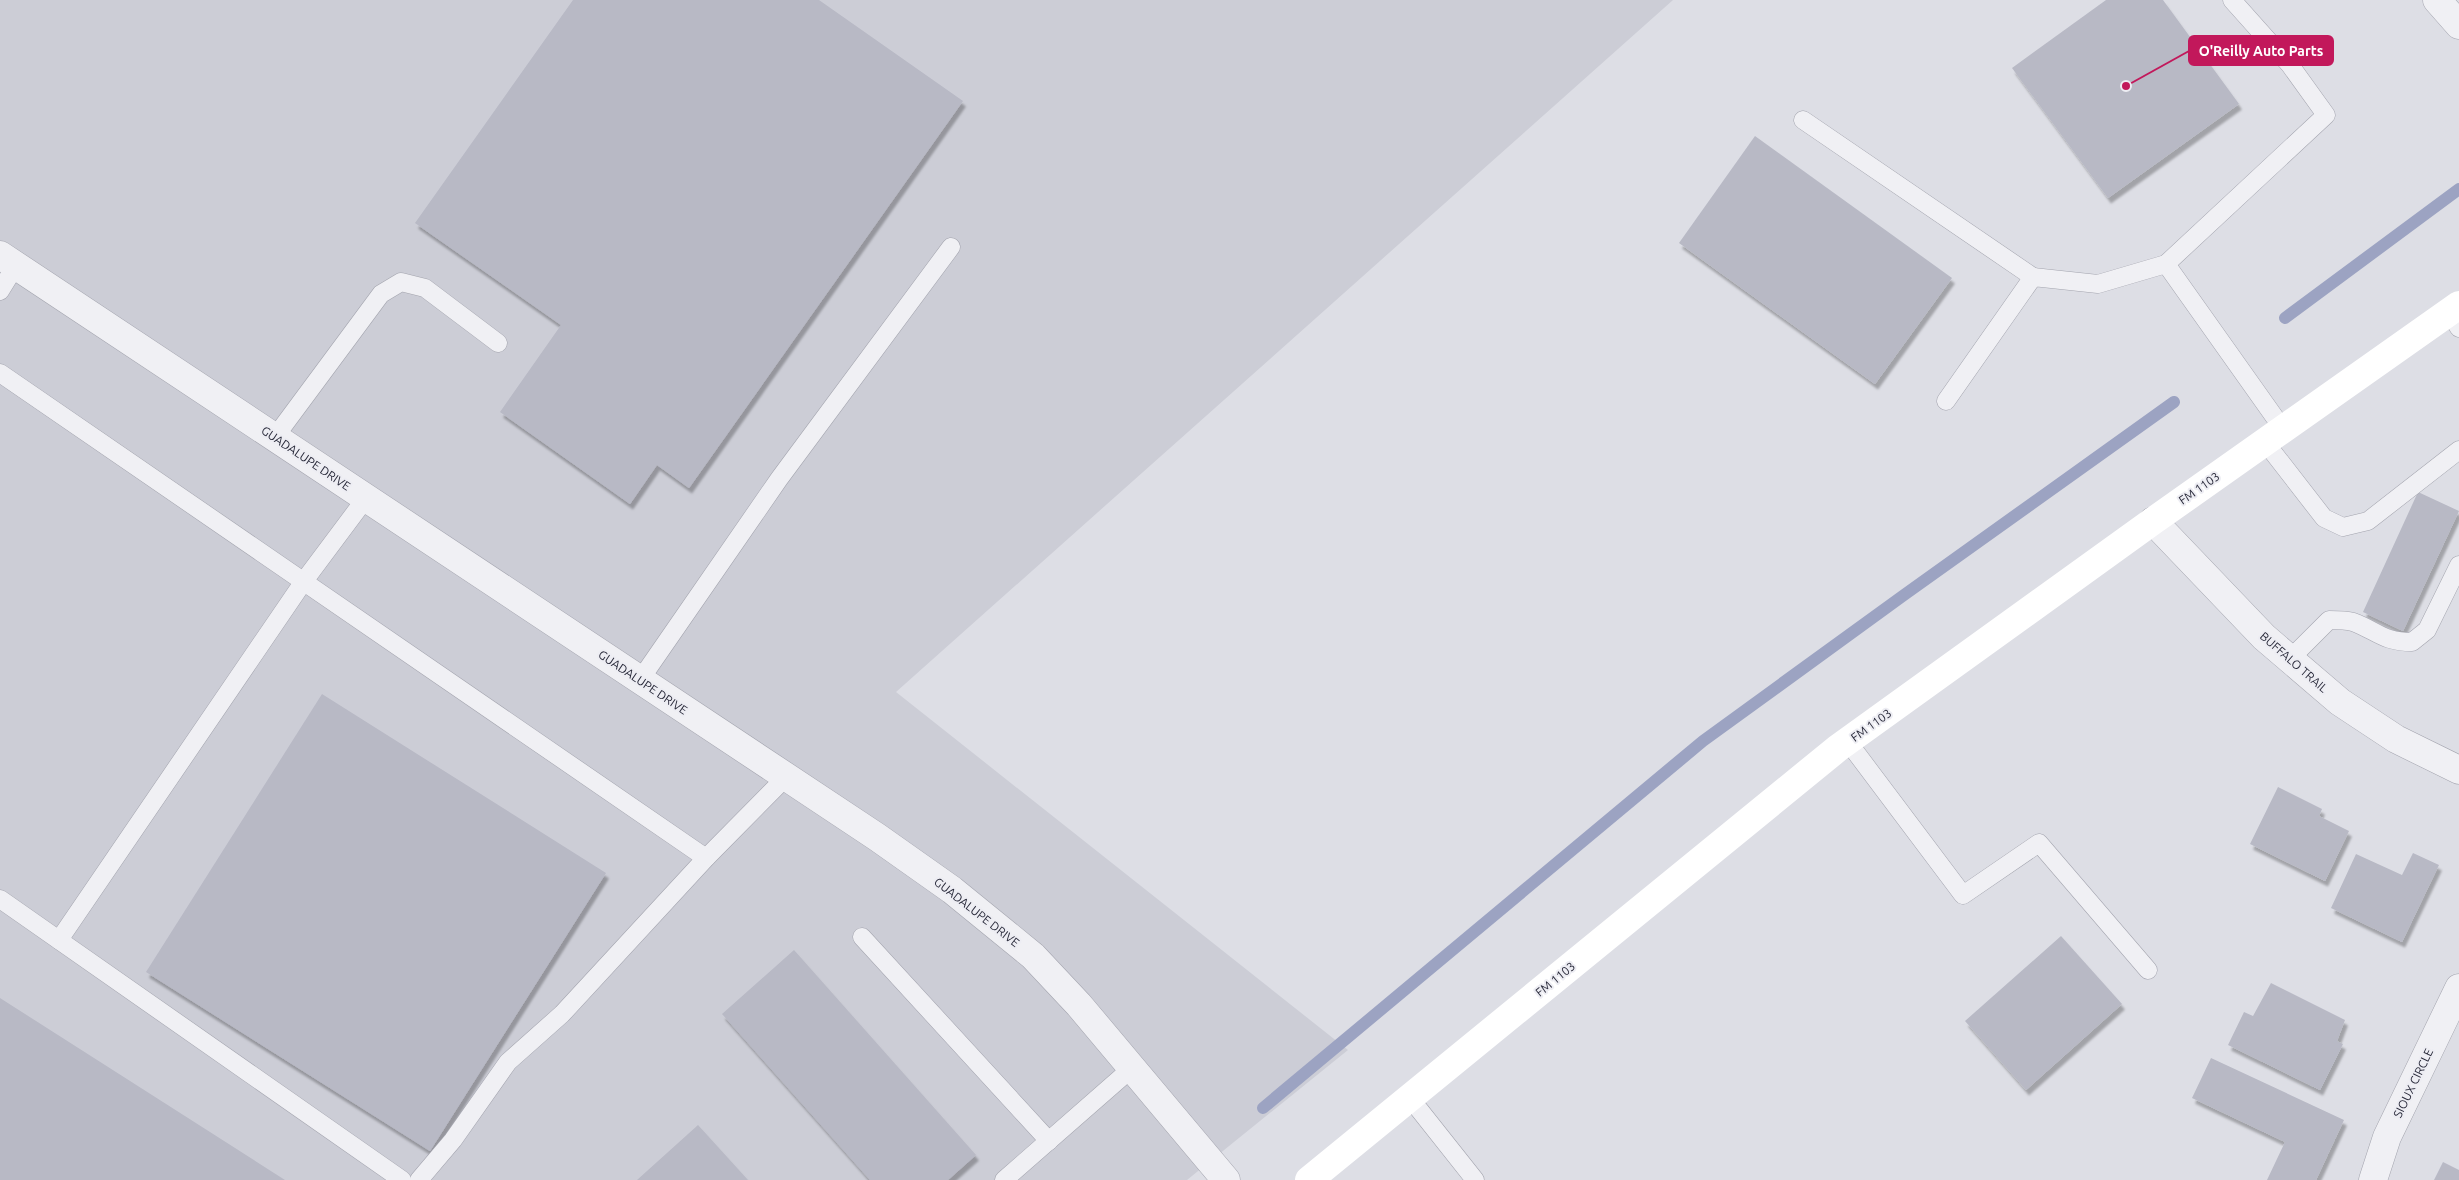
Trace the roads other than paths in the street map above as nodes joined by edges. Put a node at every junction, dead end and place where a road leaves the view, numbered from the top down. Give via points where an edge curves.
1 (2232, 0) edge
2 (2436, 0) edge
3 (2459, 25) edge
4 (1803, 120) dead end
5 (951, 247) dead end
6 (8, 260) edge
7 (2166, 264) junction
8 (2033, 277) junction
9 (0, 291) edge
10 (2456, 315) edge
11 (498, 343) dead end
12 (0, 373) edge
13 (1946, 401) dead end
14 (2274, 436) junction
15 (275, 437) junction
16 (2459, 450) edge
17 (366, 498) junction
18 (2153, 521) junction
19 (2459, 565) edge
20 (304, 581) junction
21 (2290, 659) junction
22 (640, 680) junction
23 (1848, 742) junction
24 (2459, 770) edge
25 (786, 777) junction
26 (706, 858) junction
27 (0, 899) edge
28 (862, 937) dead end
29 (59, 940) junction
30 (2148, 970) dead end
31 (2459, 988) edge
32 (1132, 1068) junction
33 (1410, 1098) junction
34 (1049, 1141) junction
35 (402, 1180) edge
36 (420, 1180) edge
37 (1004, 1180) edge
38 (1226, 1180) edge
39 (1309, 1180) edge
40 (1475, 1180) edge
41 (2373, 1180) edge

1 - 7 lane via 2290,65 2326,115
2 - 3 street
4 - 8 lane
5 - 22 lane via 779,479
6 - 9 lane
6 - 15 street, GUADALUPE DRIVE
7 - 8 lane via 2098,284
7 - 14 lane
8 - 13 lane
10 - 14 main road, FM 1103 / FM 1103
11 - 15 lane via 425,288 402,282 381,294
12 - 20 lane
14 - 16 lane via 2324,518 2343,527 2368,521
14 - 18 main road, FM 1103 / FM 1103
15 - 17 street, GUADALUPE DRIVE
17 - 20 lane
17 - 22 street, GUADALUPE DRIVE
18 - 21 street, BUFFALO TRAIL via 2264,637
18 - 23 main road, FM 1103 / FM 1103
19 - 21 lane via 2426,630 2412,642 2397,642 2352,622 2329,620
20 - 26 lane
20 - 29 lane
21 - 24 street, BUFFALO TRAIL via 2340,702 2396,739
22 - 25 street, GUADALUPE DRIVE
23 - 30 lane via 1963,895 2039,843
23 - 33 main road, FM 1103 / FM 1103
25 - 26 lane
25 - 32 street, GUADALUPE DRIVE via 952,890 1033,956
26 - 36 lane via 562,1014 508,1062 453,1140
27 - 29 lane
28 - 34 lane
29 - 35 lane
31 - 41 street, SIOUX CIRCLE via 2387,1137
32 - 34 lane
32 - 38 street, GUADALUPE DRIVE
33 - 39 main road, FM 1103 / FM 1103
33 - 40 lane
34 - 37 lane

